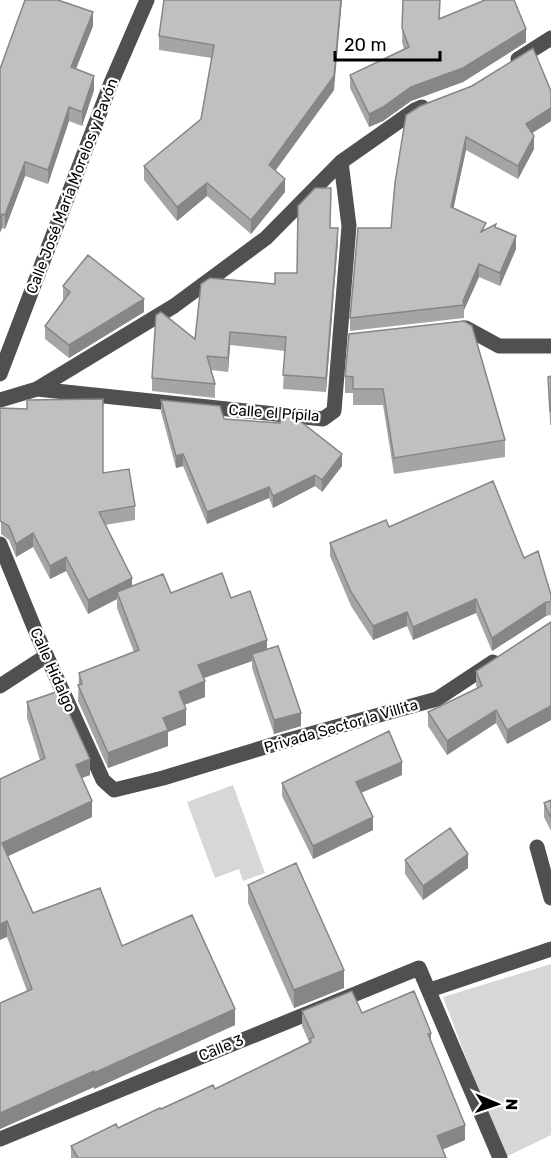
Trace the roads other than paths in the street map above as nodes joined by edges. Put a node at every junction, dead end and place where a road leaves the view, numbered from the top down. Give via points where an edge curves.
1 (147, 0) edge
2 (551, 38) edge
3 (504, 68) edge
4 (436, 102) edge
5 (341, 162) junction
6 (444, 331) edge
7 (360, 340) edge
8 (340, 342) junction
9 (551, 346) edge
10 (0, 374) edge
11 (37, 389) junction
12 (0, 400) edge
13 (0, 544) edge
14 (504, 655) edge
15 (46, 656) junction
16 (0, 686) edge
17 (114, 790) joint
18 (537, 847) dead end
19 (551, 898) edge
20 (551, 949) edge
21 (430, 990) junction
22 (0, 1139) edge
23 (500, 1158) edge

1 - 10 street, Calle José María Morelos y Pavón via 111,83
2 - 3 street
4 - 5 street via 415,110
5 - 8 street, Calle el Pípila via 349,226
5 - 11 street via 266,238 174,306
6 - 9 street via 466,328 499,346
7 - 8 street
8 - 11 street, Calle el Pípila via 334,411 323,419
11 - 12 street, Calle el Pípila
13 - 15 street, Calle Hidalgo
14 - 17 street, Privada Sector la Villita via 437,699
15 - 16 street
15 - 17 street, Calle Hidalgo via 103,780
18 - 19 street
20 - 21 street
21 - 22 street, Calle 3 via 419,968
21 - 23 street, Calle 3

